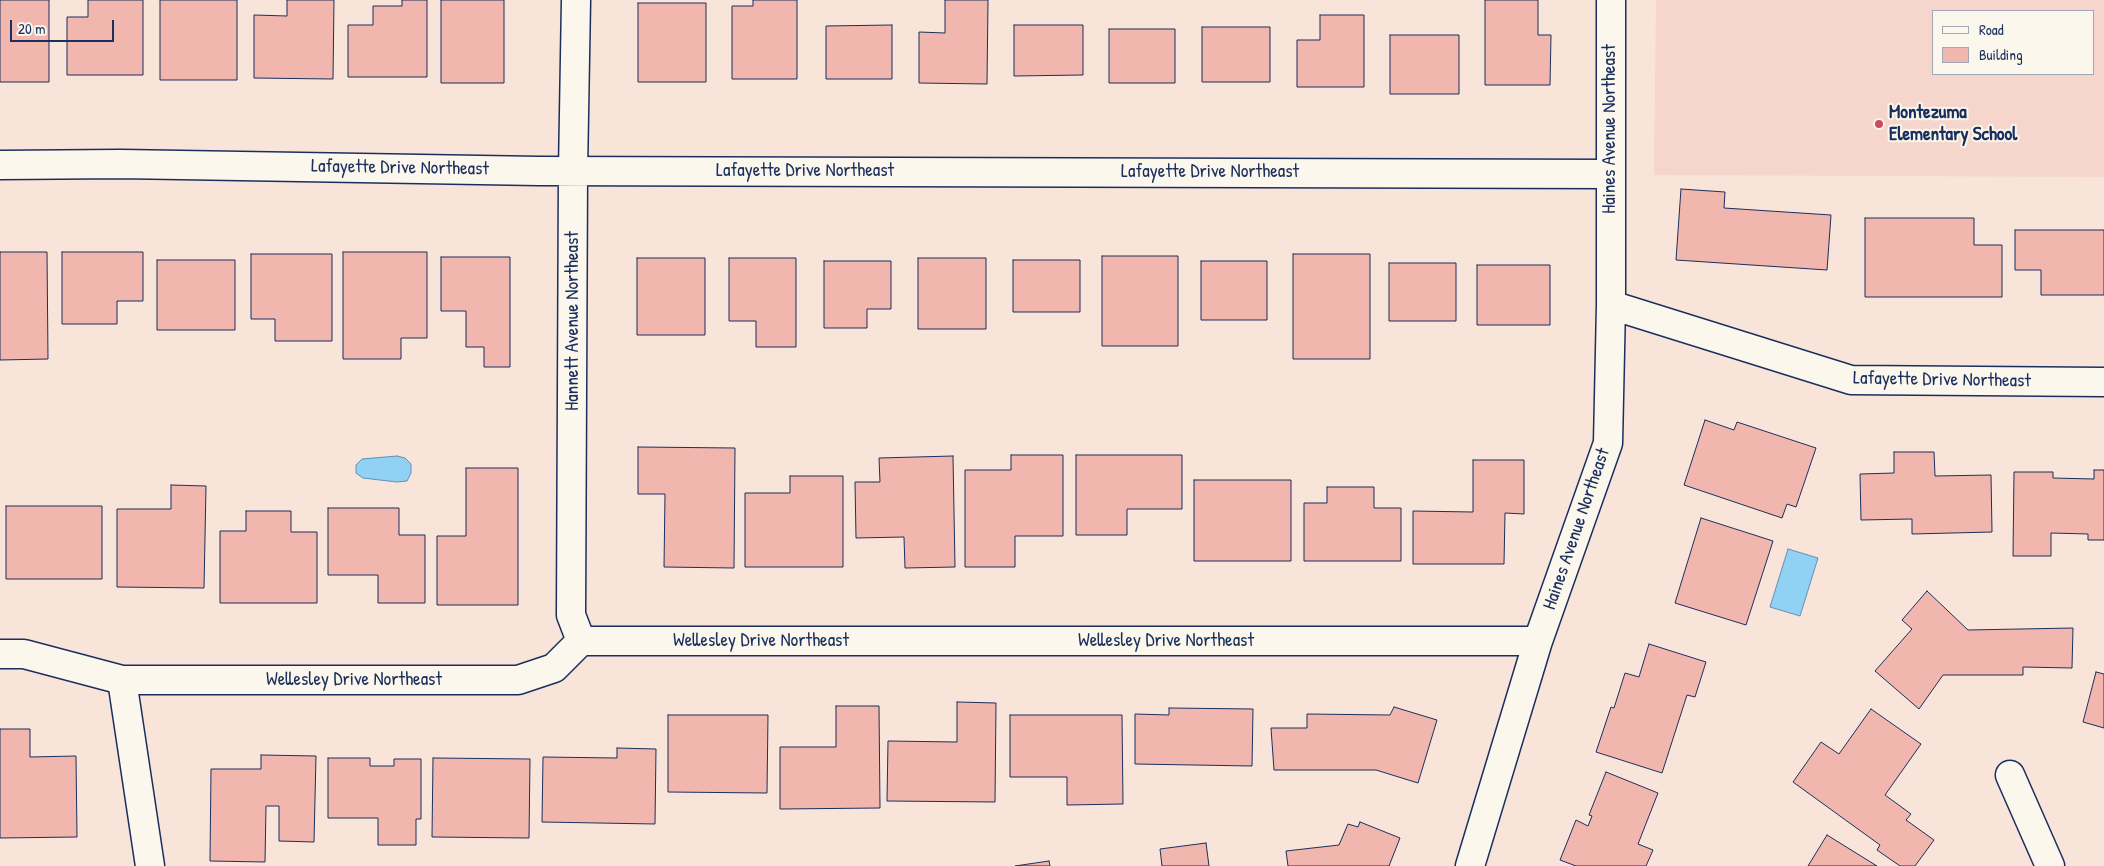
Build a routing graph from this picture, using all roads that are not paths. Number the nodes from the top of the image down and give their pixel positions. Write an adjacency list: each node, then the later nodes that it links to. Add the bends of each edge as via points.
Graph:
1 (576, 0): 4 (street, Hannett Avenue Northeast)
2 (1611, 0): 5 (street, Haines Avenue Northeast)
3 (0, 165): 4 (street, Lafayette Drive Northeast)
4 (573, 171): 5 (street, Lafayette Drive Northeast); 8 (street, Hannett Avenue Northeast, via 571,615)
5 (1610, 174): 6 (street, Haines Avenue Northeast)
6 (1611, 305): 7 (street, Lafayette Drive Northeast, via 1851,380); 9 (street, Haines Avenue Northeast, via 1608,443)
7 (2104, 382)
8 (581, 641): 9 (street, Wellesley Drive Northeast); 11 (street, Wellesley Drive Northeast, via 554,668 518,680)
9 (1538, 641): 14 (street, Haines Avenue Northeast)
10 (0, 654): 11 (street, Wellesley Drive Northeast, via 24,654)
11 (122, 680): 13 (street)
12 (2010, 775): 15 (street)
13 (150, 866)
14 (1470, 866)
15 (2050, 866)

